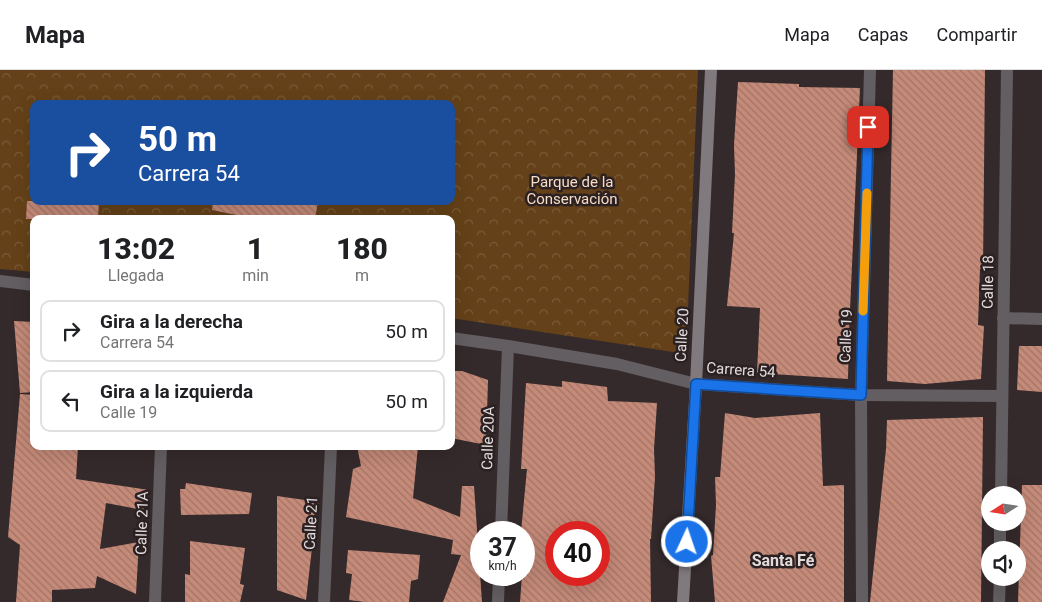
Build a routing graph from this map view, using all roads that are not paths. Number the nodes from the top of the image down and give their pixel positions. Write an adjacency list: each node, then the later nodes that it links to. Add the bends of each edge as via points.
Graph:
1 (711, 70): 10 (street, Calle 20)
2 (870, 70): 11 (street, Calle 19)
3 (1007, 70): 6 (street, Calle 18)
4 (0, 281): 5 (street)
5 (30, 285)
6 (1003, 318): 7 (street); 12 (street, Calle 18)
7 (1042, 319)
8 (455, 339): 9 (street, Carrera 54)
9 (508, 346): 10 (street, Carrera 54, via 617,364); 16 (street, Calle 20A)
10 (696, 384): 11 (street, Carrera 54); 22 (street, Calle 20)
11 (861, 395): 12 (street, Carrera 54); 23 (street, Calle 19)
12 (1002, 396): 15 (street, Calle 18)
13 (161, 450): 19 (street, Calle 21A)
14 (332, 450): 20 (street, Calle 21)
15 (1001, 486)
16 (501, 521)
17 (499, 586): 21 (street)
18 (1000, 586): 24 (street)
19 (155, 602)
20 (324, 602)
21 (498, 602)
22 (684, 602)
23 (862, 602)
24 (999, 602)

